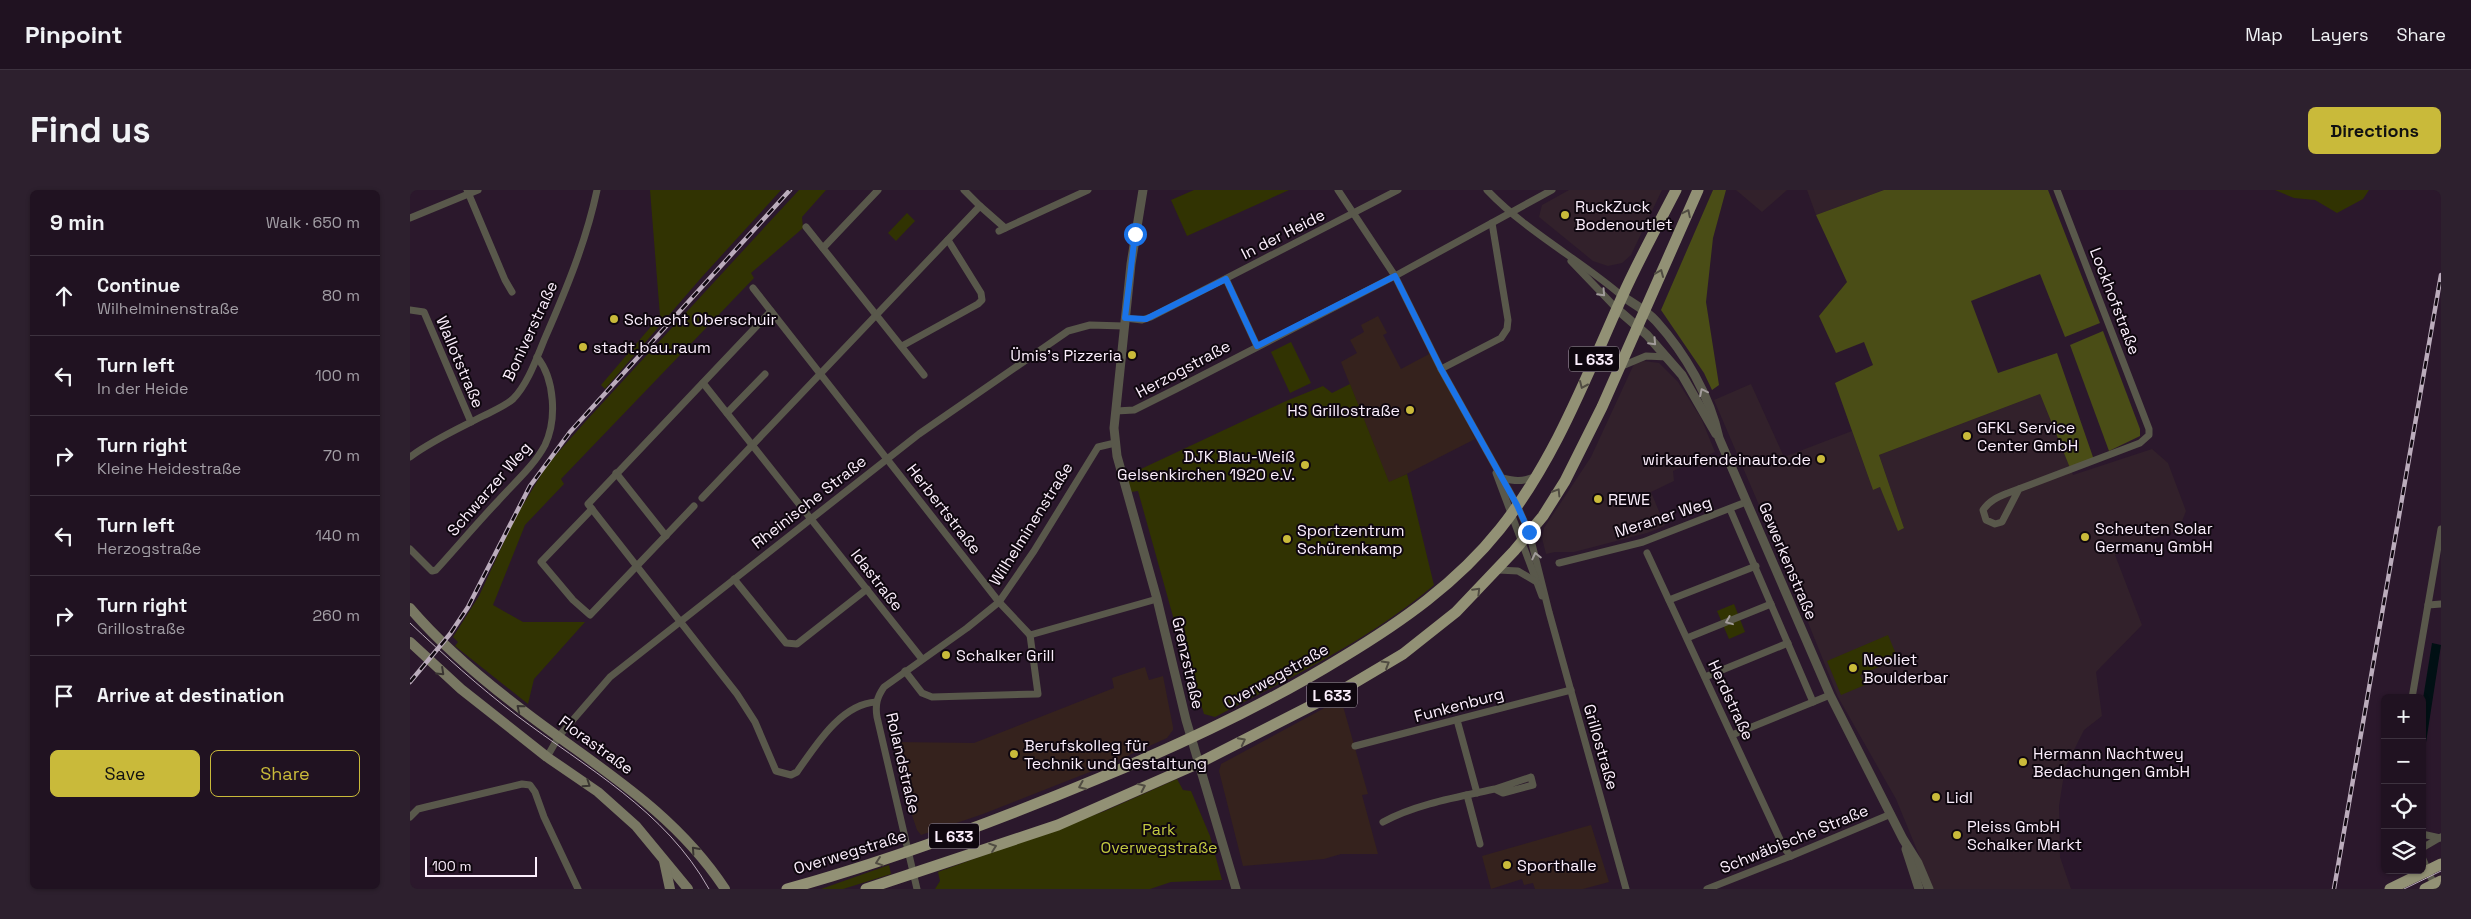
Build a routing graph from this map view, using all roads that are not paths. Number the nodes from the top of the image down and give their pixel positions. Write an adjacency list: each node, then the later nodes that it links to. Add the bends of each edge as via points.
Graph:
1 (478, 190): 14 (street)
2 (597, 190): 38 (street, Boniverstraße, via 587,233)
3 (878, 190): 22 (street)
4 (965, 190): 15 (street)
5 (1088, 190): 15 (street, via 1002,230)
6 (1143, 190): 34 (street)
7 (1338, 190): 17 (street, Grillostraße)
8 (1398, 190): 17 (street, In der Heide)
9 (1487, 190): 16 (street, Gewerkenstraße)
10 (1552, 190): 16 (street, Herzogstraße)
11 (1676, 190): 28 (main road, L 633)
12 (1698, 190): 32 (main road, L 633, one-way to 12)
13 (2056, 190): 58 (street, Lockhofstraße, via 2148,422 2149,435 2140,443)
14 (468, 192): 18 (street); 27 (street)
15 (980, 206): 21 (street)
16 (1512, 212): 19 (street, Herzogstraße); 23 (street, Gewerkenstraße)
17 (1352, 214): 24 (street, Grillostraße); 25 (street, In der Heide)
18 (410, 218)
19 (1492, 223): 24 (street, Herzogstraße); 41 (street, via 1507,329 1501,338)
20 (806, 227): 22 (street)
21 (948, 240): 33 (street); 36 (street, via 981,293 982,300)
22 (823, 248): 33 (street)
23 (1562, 252): 28 (street, Gewerkenstraße, via 1594,272); 29 (street, Gewerkenstraße, one-way to 29)
24 (1395, 276): 37 (street, Herzogstraße); 41 (street, Grillostraße)
25 (1226, 279): 34 (street, In der Heide, via 1146,319); 37 (street)
26 (752, 288): 31 (street, Herbertstraße)
27 (512, 292)
28 (1622, 296): 29 (main road, Overwegstraße / L 633); 32 (street, Gewerkenstraße)
29 (1617, 309): 35 (street, Gewerkenstraße); 56 (main road, Overwegstraße / L 633, one-way to 56)
30 (410, 310): 48 (street, Wallotstraße, via 424,312)
31 (771, 311): 43 (street, Herbertstraße); 45 (street)
32 (1644, 311): 35 (main road, L 633); 49 (street, Gewerkenstraße, one-way to 32, via 1715,418 1700,386 1676,346)
33 (877, 315): 36 (street); 43 (street)
34 (1125, 322): 46 (street); 54 (street, Rheinische Straße, via 1068,331)
35 (1637, 326): 39 (street, Gewerkenstraße, one-way to 39); 40 (main road, L 633)
36 (902, 346): 44 (street)
37 (1257, 346): 46 (street, Herzogstraße, via 1134,410)
38 (537, 357): 48 (street, Boniverstraße, via 513,398); 69 (street, Schwarzer Weg, via 550,377 552,393 545,445 524,473 436,570 432,571)
39 (1667, 357): 40 (street, via 1646,356); 49 (street, Gewerkenstraße, via 1682,375)
40 (1619, 367): 68 (main road, L 633, one-way to 40, via 1543,516 1581,450)
41 (1441, 369): 52 (street, Grillostraße)
42 (765, 374): 47 (street)
43 (820, 374): 51 (street); 54 (street, Herbertstraße)
44 (924, 375)
45 (703, 383): 47 (street, Idastraße); 55 (street)
46 (1116, 411): 50 (street)
47 (727, 413): 51 (street, Idastraße)
48 (471, 422): 53 (street, Boniverstraße, via 429,443)
49 (1719, 438): 60 (street, Gewerkenstraße)
50 (1115, 443): 78 (street, Grenzstraße); 80 (street, Wilhelminenstraße, via 1098,447)
51 (752, 444): 59 (street); 65 (street, Idastraße)
52 (1489, 454): 57 (street, Grillostraße); 63 (street, Grillostraße)
53 (410, 457)
54 (888, 459): 65 (street, Rheinische Straße); 80 (street, Herbertstraße)
55 (616, 473): 62 (street, via 588,504); 67 (street)
56 (1539, 475): 57 (street, via 1526,481); 63 (main road, Overwegstraße / L 633)
57 (1502, 478): 63 (street, Grillostraße)
58 (2019, 489): 58 (street, via 1988,502 1984,510 1986,520 1995,524 2002,522)
59 (702, 498)
60 (1746, 502): 64 (street, Meraner Weg); 96 (street, Gewerkenstraße)
61 (694, 506): 67 (street)
62 (592, 509): 72 (street); 72 (street, via 541,562 590,615)
63 (1514, 509): 68 (street, Grillostraße); 68 (street, Grillostraße); 102 (main road, Overwegstraße / L 633, via 1484,547 1432,598 1307,679)
64 (1730, 509): 71 (street, Meraner Weg, via 1643,542); 73 (street, Gewerkenstraße)
65 (811, 518): 75 (street, Rheinische Straße); 77 (street, Idastraße)
66 (2441, 529): 83 (street)
67 (666, 536): 72 (street)
68 (1525, 536): 74 (main road, L 633); 76 (street, Grillostraße); 85 (street, Grillostraße, one-way to 68)
69 (410, 549)
70 (1648, 553): 79 (street, Herdstraße)
71 (1559, 563)
72 (637, 565): 86 (street)
73 (1756, 566): 79 (street); 81 (street, Gewerkenstraße)
74 (1498, 570): 76 (street, via 1518,571); 105 (main road, L 633, one-way to 74, via 1344,689 1403,654 1456,612)
75 (734, 579): 77 (street, via 791,645 797,644); 86 (street, Rheinische Straße)
76 (1535, 581): 85 (street, Grillostraße)
77 (867, 589): 91 (street, Idastraße)
78 (1157, 599): 87 (street); 102 (street, Grenzstraße)
79 (1669, 600): 88 (street, Herdstraße)
80 (999, 602): 87 (street, Herbertstraße); 91 (street, Wilhelminenstraße)
81 (1771, 604): 88 (street, one-way to 88); 90 (street, Gewerkenstraße)
82 (2441, 604): 83 (street)
83 (2428, 605): 95 (street)
84 (410, 608): 101 (main road, Florastraße, one-way to 84, via 460,660)
85 (1549, 612): 94 (street, Grillostraße)
86 (680, 622): 97 (street, via 750,713 776,771 791,775 797,772 814,748 846,715 858,705); 101 (street, Rheinische Straße, via 610,677)
87 (1030, 635): 92 (street, via 1038,694 932,697 922,693)
88 (1687, 638): 93 (street, Herdstraße)
89 (410, 642): 104 (main road, one-way to 104, via 446,677)
90 (1788, 643): 93 (street); 98 (street, Gewerkenstraße)
91 (922, 659): 92 (street, Wilhelminenstraße)
92 (905, 671): 97 (street, Wilhelminenstraße, via 884,687)
93 (1705, 677): 100 (street, Herdstraße)
94 (1571, 690): 99 (street, Funkenburg); 133 (street, Grillostraße)
95 (2413, 694)
96 (1830, 695): 98 (street); 109 (street, Gewerkenstraße)
97 (876, 702): 117 (street, Rolandstraße)
98 (1813, 702): 100 (street)
99 (1456, 720): 103 (street, Funkenburg); 107 (street)
100 (1732, 735): 119 (street, Herdstraße, via 1784,848)
101 (560, 736): 104 (street, Rheinische Straße); 128 (main road, Florastraße, one-way to 101, via 672,824 627,785)
102 (1191, 739): 105 (street, Grenzstraße); 117 (main road, Overwegstraße / L 633, one-way to 117, via 1032,806)
103 (1355, 746)
104 (547, 757): 118 (main road, one-way to 118, via 598,792)
105 (1199, 763): 122 (main road, L 633, one-way to 105, via 1058,825); 132 (street, Grenzstraße)
106 (1495, 788): 107 (street)
107 (1477, 793): 108 (street)
108 (1467, 795): 111 (street, via 1398,814); 115 (street)
109 (1891, 814): 114 (street, Gewerkenstraße); 119 (street, Schwäbische Straße)
110 (410, 817): 125 (street, via 418,809 522,784 530,785)
111 (1383, 822)
112 (2426, 835): 113 (street)
113 (2440, 838): 116 (street)
114 (1903, 839): 135 (street, Gewerkenstraße); 136 (street, Gewerkenstraße)
115 (1480, 844)
116 (2426, 846)
117 (910, 851): 122 (street, Rolandstraße); 129 (main road, Overwegstraße / L 633, one-way to 129, via 848,873)
118 (663, 856): 126 (main road); 127 (main road)
119 (1791, 856): 134 (street, Schwäbische Straße)
120 (2441, 864): 137 (main road, bridge)
121 (2426, 866): 124 (street, via 2431,878)
122 (914, 874): 130 (main road, L 633); 131 (street, Rolandstraße)
123 (2441, 881): 138 (main road, bridge)
124 (2441, 886)
125 (578, 889)
126 (670, 889)
127 (688, 889)
128 (725, 889)
129 (787, 889)
130 (866, 889)
131 (918, 889)
132 (1236, 889)
133 (1626, 889)
134 (1707, 889)
135 (1919, 889)
136 (1929, 889)
137 (2390, 889)
138 (2425, 889)

